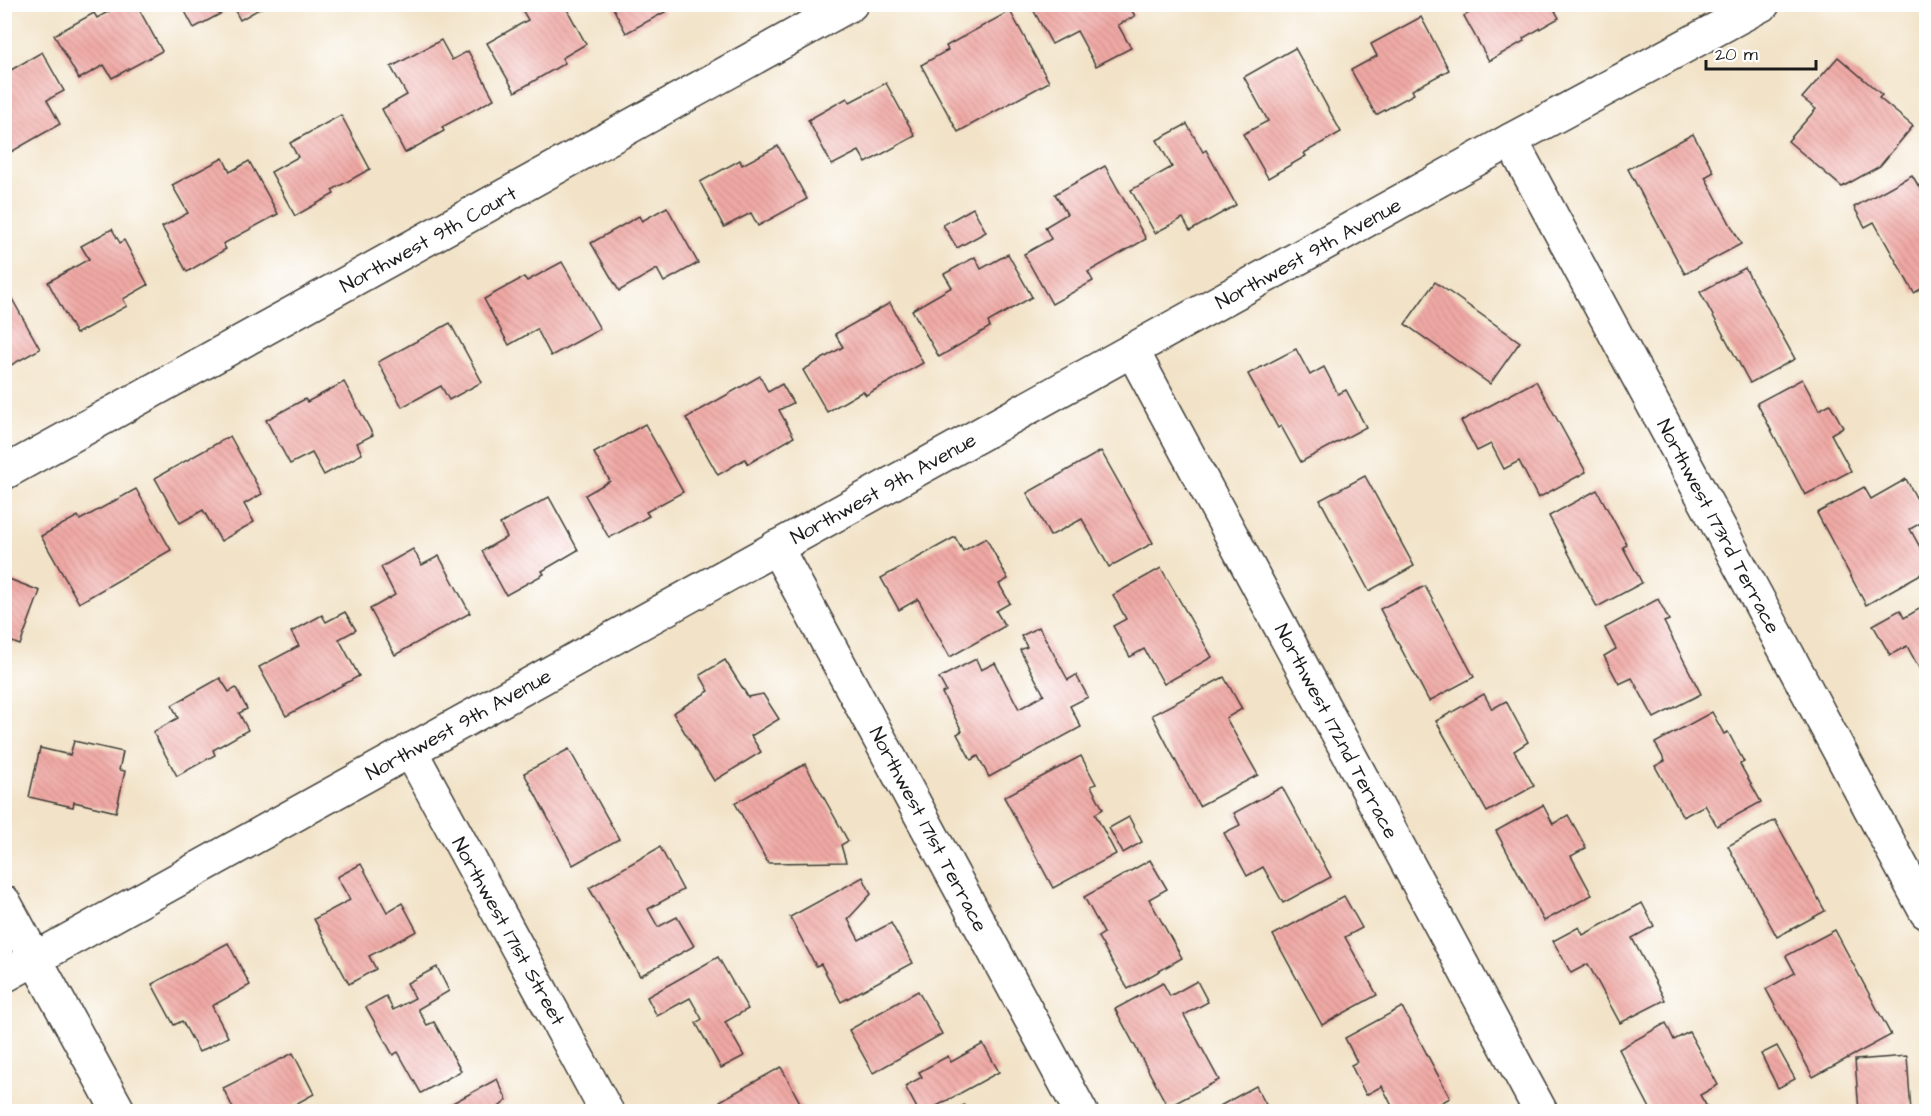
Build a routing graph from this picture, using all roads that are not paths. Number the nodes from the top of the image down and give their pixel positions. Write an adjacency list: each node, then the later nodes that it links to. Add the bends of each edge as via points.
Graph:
1 (851, 4): 5 (street, Northwest 9th Court)
2 (1763, 4): 3 (street, Northwest 9th Avenue)
3 (1511, 140): 4 (street, Northwest 9th Avenue); 9 (street, Northwest 173rd Terrace)
4 (1132, 350): 6 (street, Northwest 9th Avenue); 15 (street, Northwest 172nd Terrace)
5 (4, 473)
6 (776, 547): 7 (street, Northwest 9th Avenue); 14 (street, Northwest 171st Terrace)
7 (411, 750): 10 (street, Northwest 9th Avenue); 13 (street, Northwest 171st Street)
8 (4, 903): 10 (street)
9 (1926, 912)
10 (35, 959): 11 (street, Northwest 9th Avenue); 12 (street)
11 (4, 976)
12 (119, 1112)
13 (607, 1112)
14 (1081, 1112)
15 (1541, 1112)

